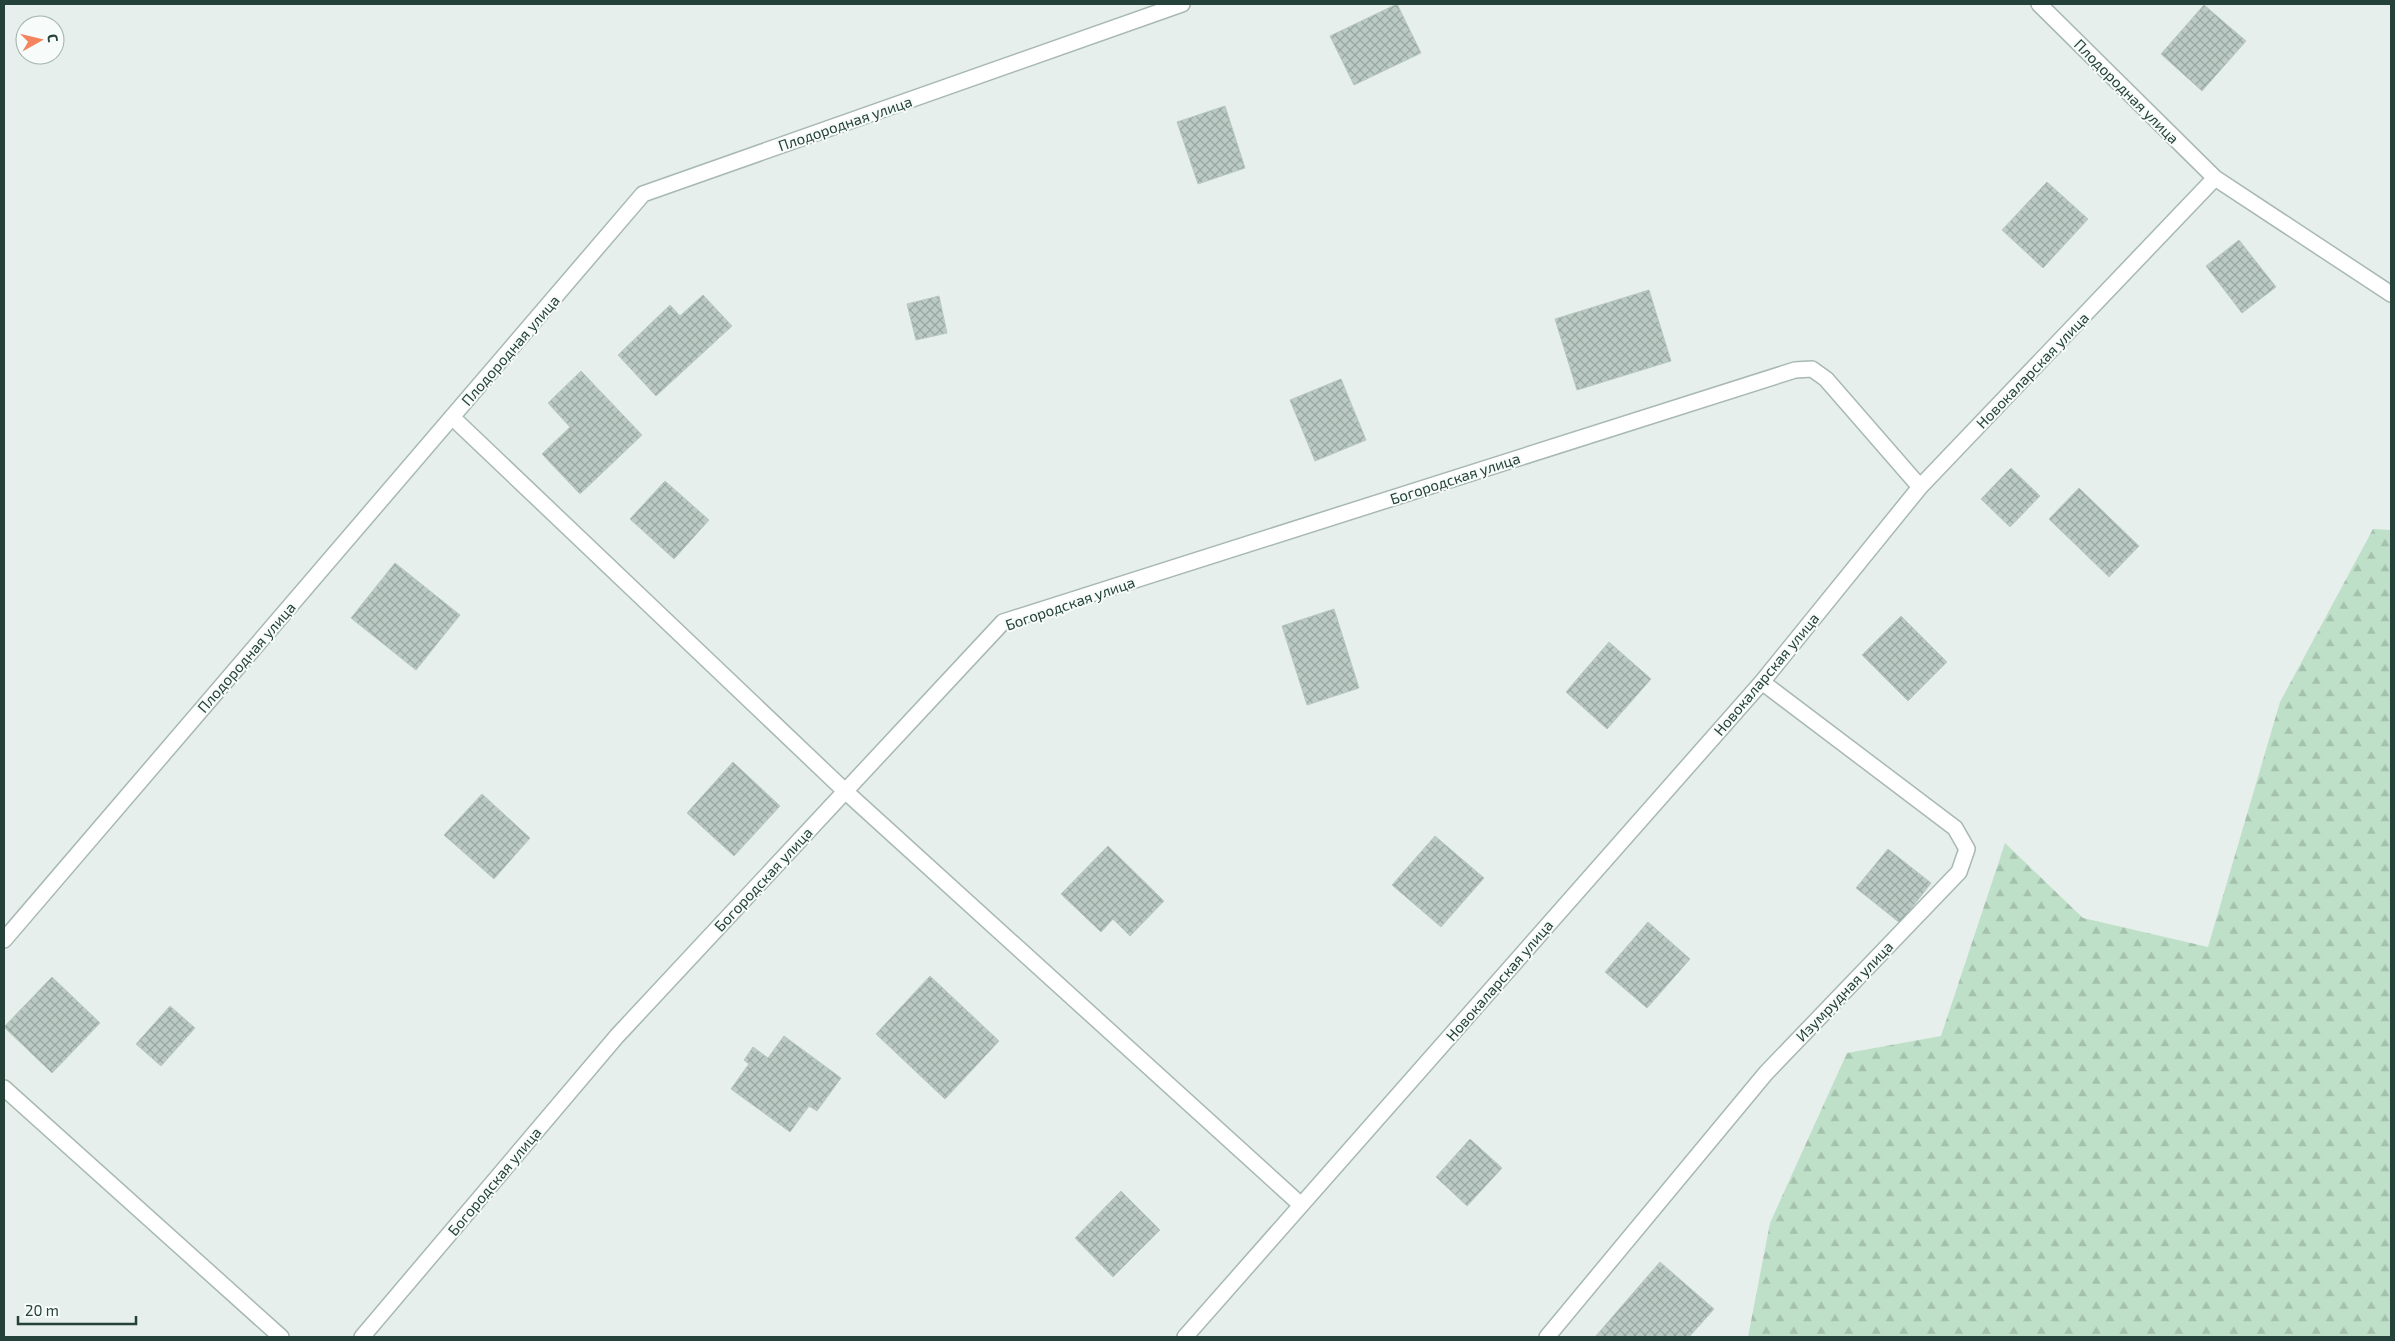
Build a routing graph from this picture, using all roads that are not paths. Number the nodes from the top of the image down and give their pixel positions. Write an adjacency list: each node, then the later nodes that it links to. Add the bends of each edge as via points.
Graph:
1 (1182, 4): 5 (street, Плодородная улица, via 643,194)
2 (2039, 4): 3 (street, Плодородная улица)
3 (2215, 178): 4 (street); 6 (street, Новокаларская улица)
4 (2391, 294)
5 (452, 417): 8 (street); 9 (street, Плодородная улица)
6 (1920, 487): 7 (street, Новокаларская улица); 8 (street, Богородская улица, via 1826,379 1812,369 1795,370 1003,622)
7 (1762, 682): 11 (street, Новокаларская улица); 15 (street, Изумрудная улица, via 1955,828 1967,849 1959,872 1766,1073)
8 (845, 791): 11 (street); 13 (street, Богородская улица, via 616,1036)
9 (4, 940)
10 (4, 1088): 12 (street)
11 (1301, 1205): 14 (street, Новокаларская улица)
12 (281, 1337)
13 (362, 1337)
14 (1185, 1337)
15 (1547, 1337)

